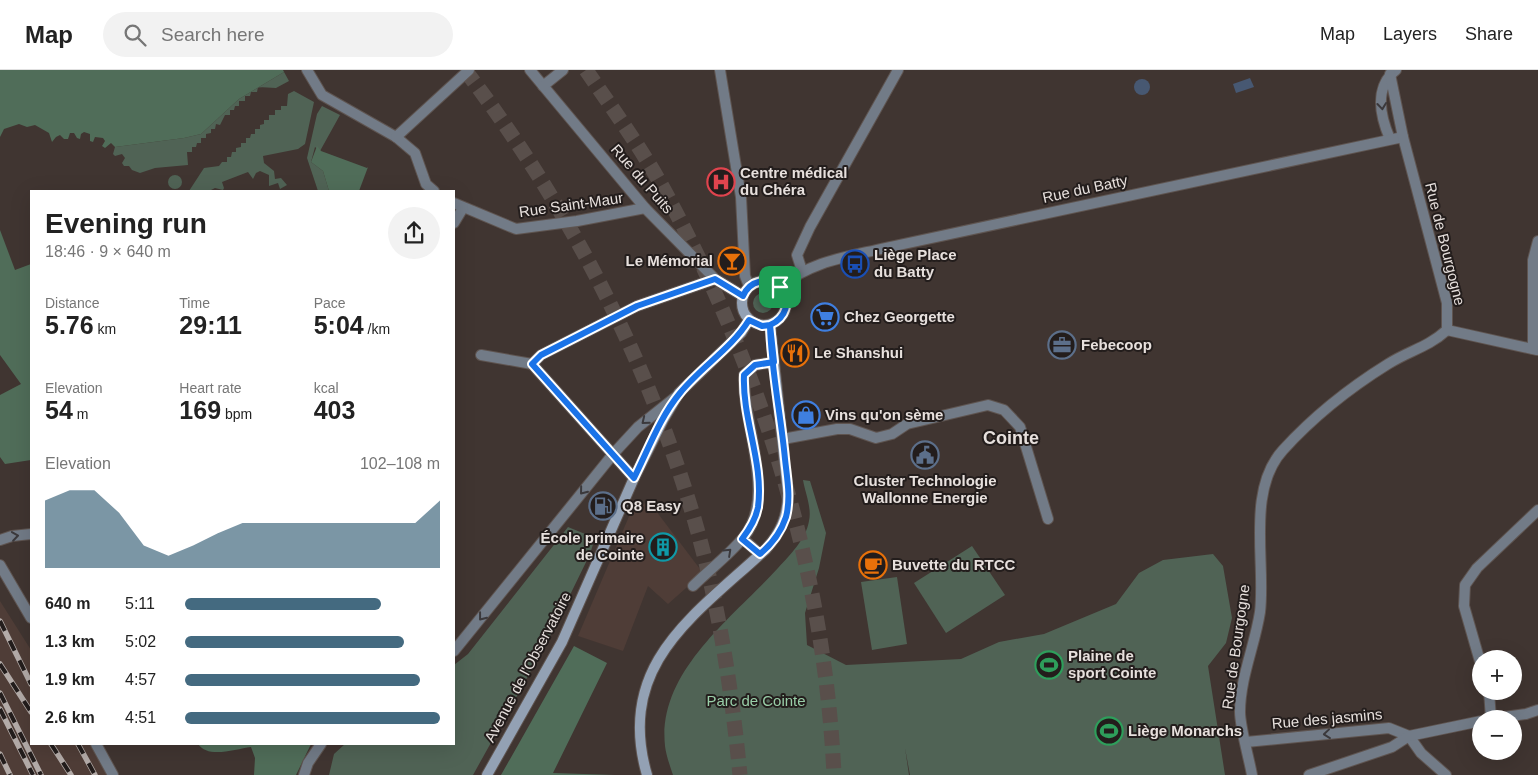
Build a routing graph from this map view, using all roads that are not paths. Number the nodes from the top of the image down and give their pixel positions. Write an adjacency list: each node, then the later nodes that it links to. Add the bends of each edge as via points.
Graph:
1 (469, 70): 9 (street)
2 (530, 70): 8 (street, Rue du Puits)
3 (563, 70): 8 (street)
4 (720, 70): 19 (street, via 741,197 745,276)
5 (898, 70): 17 (street, via 810,227 797,255)
6 (304, 72): 9 (street, via 322,95)
7 (1393, 72): 10 (street, Rue de Bourgogne); 11 (street, one-way to 11, via 1385,80 1381,104)
8 (543, 86): 14 (street, Rue du Puits)
9 (396, 137): 12 (street, via 415,154 426,184)
10 (1403, 137): 11 (street, Rue du Batty); 24 (street, Rue de Bourgogne, via 1447,303)
11 (1390, 139): 17 (street, Rue du Batty, via 895,246)
12 (433, 190)
13 (458, 205): 14 (street, Rue Saint-Maur, via 516,229); 15 (street, Rue Saint-Maur)
14 (645, 208): 18 (street, Rue du Puits)
15 (455, 218)
16 (1538, 241): 25 (street, via 1533,260)
17 (802, 271): 20 (street, Rue du Batty)
18 (715, 279): 21 (street, Rue du Puits); 28 (street, via 637,306 541,355)
19 (749, 286): 20 (street, via 764,280); 21 (street)
20 (780, 287): 23 (street, via 786,298 785,312)
21 (743, 296): 22 (street, via 742,307)
22 (749, 320): 23 (street, via 762,326); 29 (street, Avenue de l'Observatoire, via 741,333)
23 (770, 325): 27 (street)
24 (1447, 330): 25 (street); 48 (street, Rue de Bourgogne, via 1432,343 1389,363 1323,412 1281,451 1268,477 1260,511 1260,611 1241,691 1240,714)
25 (1535, 349)
26 (481, 355): 28 (street)
27 (774, 362): 30 (street); 36 (street, via 755,365 744,375 758,509)
28 (532, 364): 31 (street)
29 (679, 394): 31 (street, one-way to 31, via 638,427); 32 (street, Avenue de l'Observatoire)
30 (783, 439): 34 (street, via 837,429 850,429 876,438 892,434 906,424 988,405 1004,410 1020,427); 38 (street, via 788,493 786,515 775,539)
31 (614, 453): 32 (street); 42 (street, one-way to 42)
32 (634, 478): 53 (street, Avenue de l'Observatoire, via 562,642)
33 (1538, 510): 43 (street, via 1477,568 1465,585 1464,606)
34 (1048, 519)
35 (30, 534): 37 (street, one-way to 35)
36 (742, 539): 38 (street); 40 (street, one-way to 36)
37 (0, 540)
38 (760, 554): 54 (street, via 681,627 654,666 641,717 643,758)
39 (0, 565): 41 (street)
40 (693, 586)
41 (30, 616)
42 (455, 650)
43 (1477, 650)
44 (1538, 710): 45 (street)
45 (1522, 715)
46 (1472, 723): 47 (street)
47 (1409, 736): 48 (street, Rue des jasmins, one-way to 48, via 1388,728); 56 (street, via 1392,746); 57 (street, via 1421,753)
48 (1246, 742): 55 (street, Rue de Bourgogne)
49 (97, 745): 51 (street)
50 (320, 745): 52 (street, via 308,762)
51 (113, 775)
52 (304, 775)
53 (487, 775)
54 (648, 775)
55 (1252, 775)
56 (1309, 775)
57 (1446, 775)

